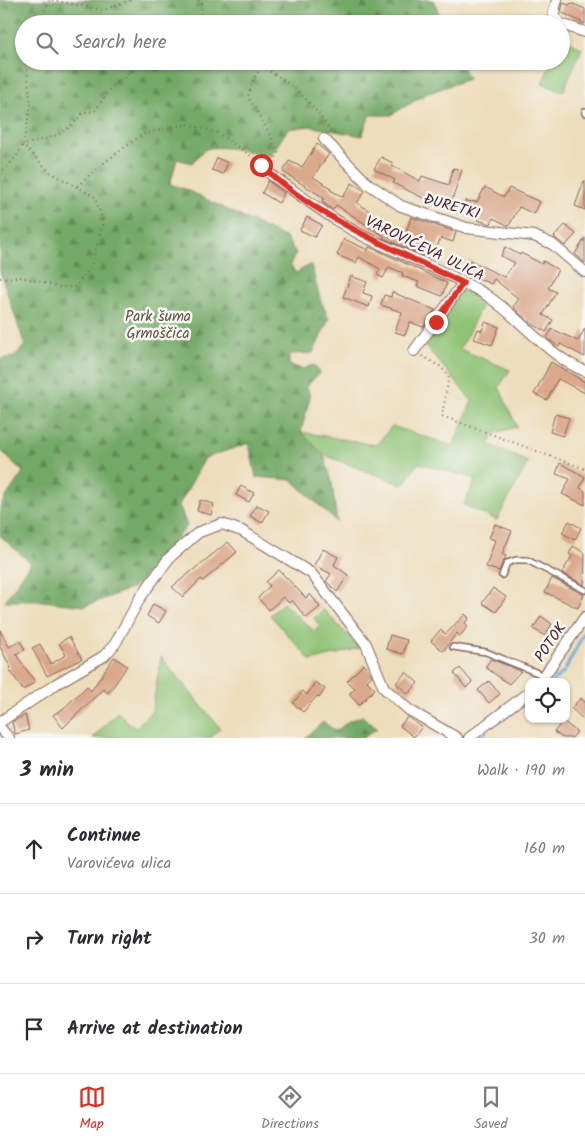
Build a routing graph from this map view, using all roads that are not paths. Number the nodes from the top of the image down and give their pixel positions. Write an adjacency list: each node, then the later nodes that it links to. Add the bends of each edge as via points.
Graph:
1 (557, 0): 2 (street)
2 (552, 15)
3 (570, 27): 4 (street)
4 (585, 32)
5 (324, 139): 7 (street, ĐURETKI, via 367,183 401,206 467,228 534,236 552,244)
6 (270, 174): 8 (street, VAROVIĆEVA ULICA, via 375,242)
7 (585, 272)
8 (463, 283): 9 (street); 10 (street, VAROVIĆEVA ULICA, via 511,314 552,352)
9 (414, 352)
10 (585, 371)
11 (502, 575): 12 (lane, via 507,564 527,560)
12 (585, 590)
13 (585, 617): 16 (street, POTOK)
14 (453, 647): 15 (lane, via 486,652)
15 (540, 678)
16 (543, 678)
17 (525, 695): 22 (street)
18 (0, 722): 21 (street, via 104,656 169,558 199,532 222,524 242,531 311,573 366,644 384,688 409,710)
19 (0, 728): 20 (street)
20 (9, 738)
21 (457, 738)
22 (469, 738)

